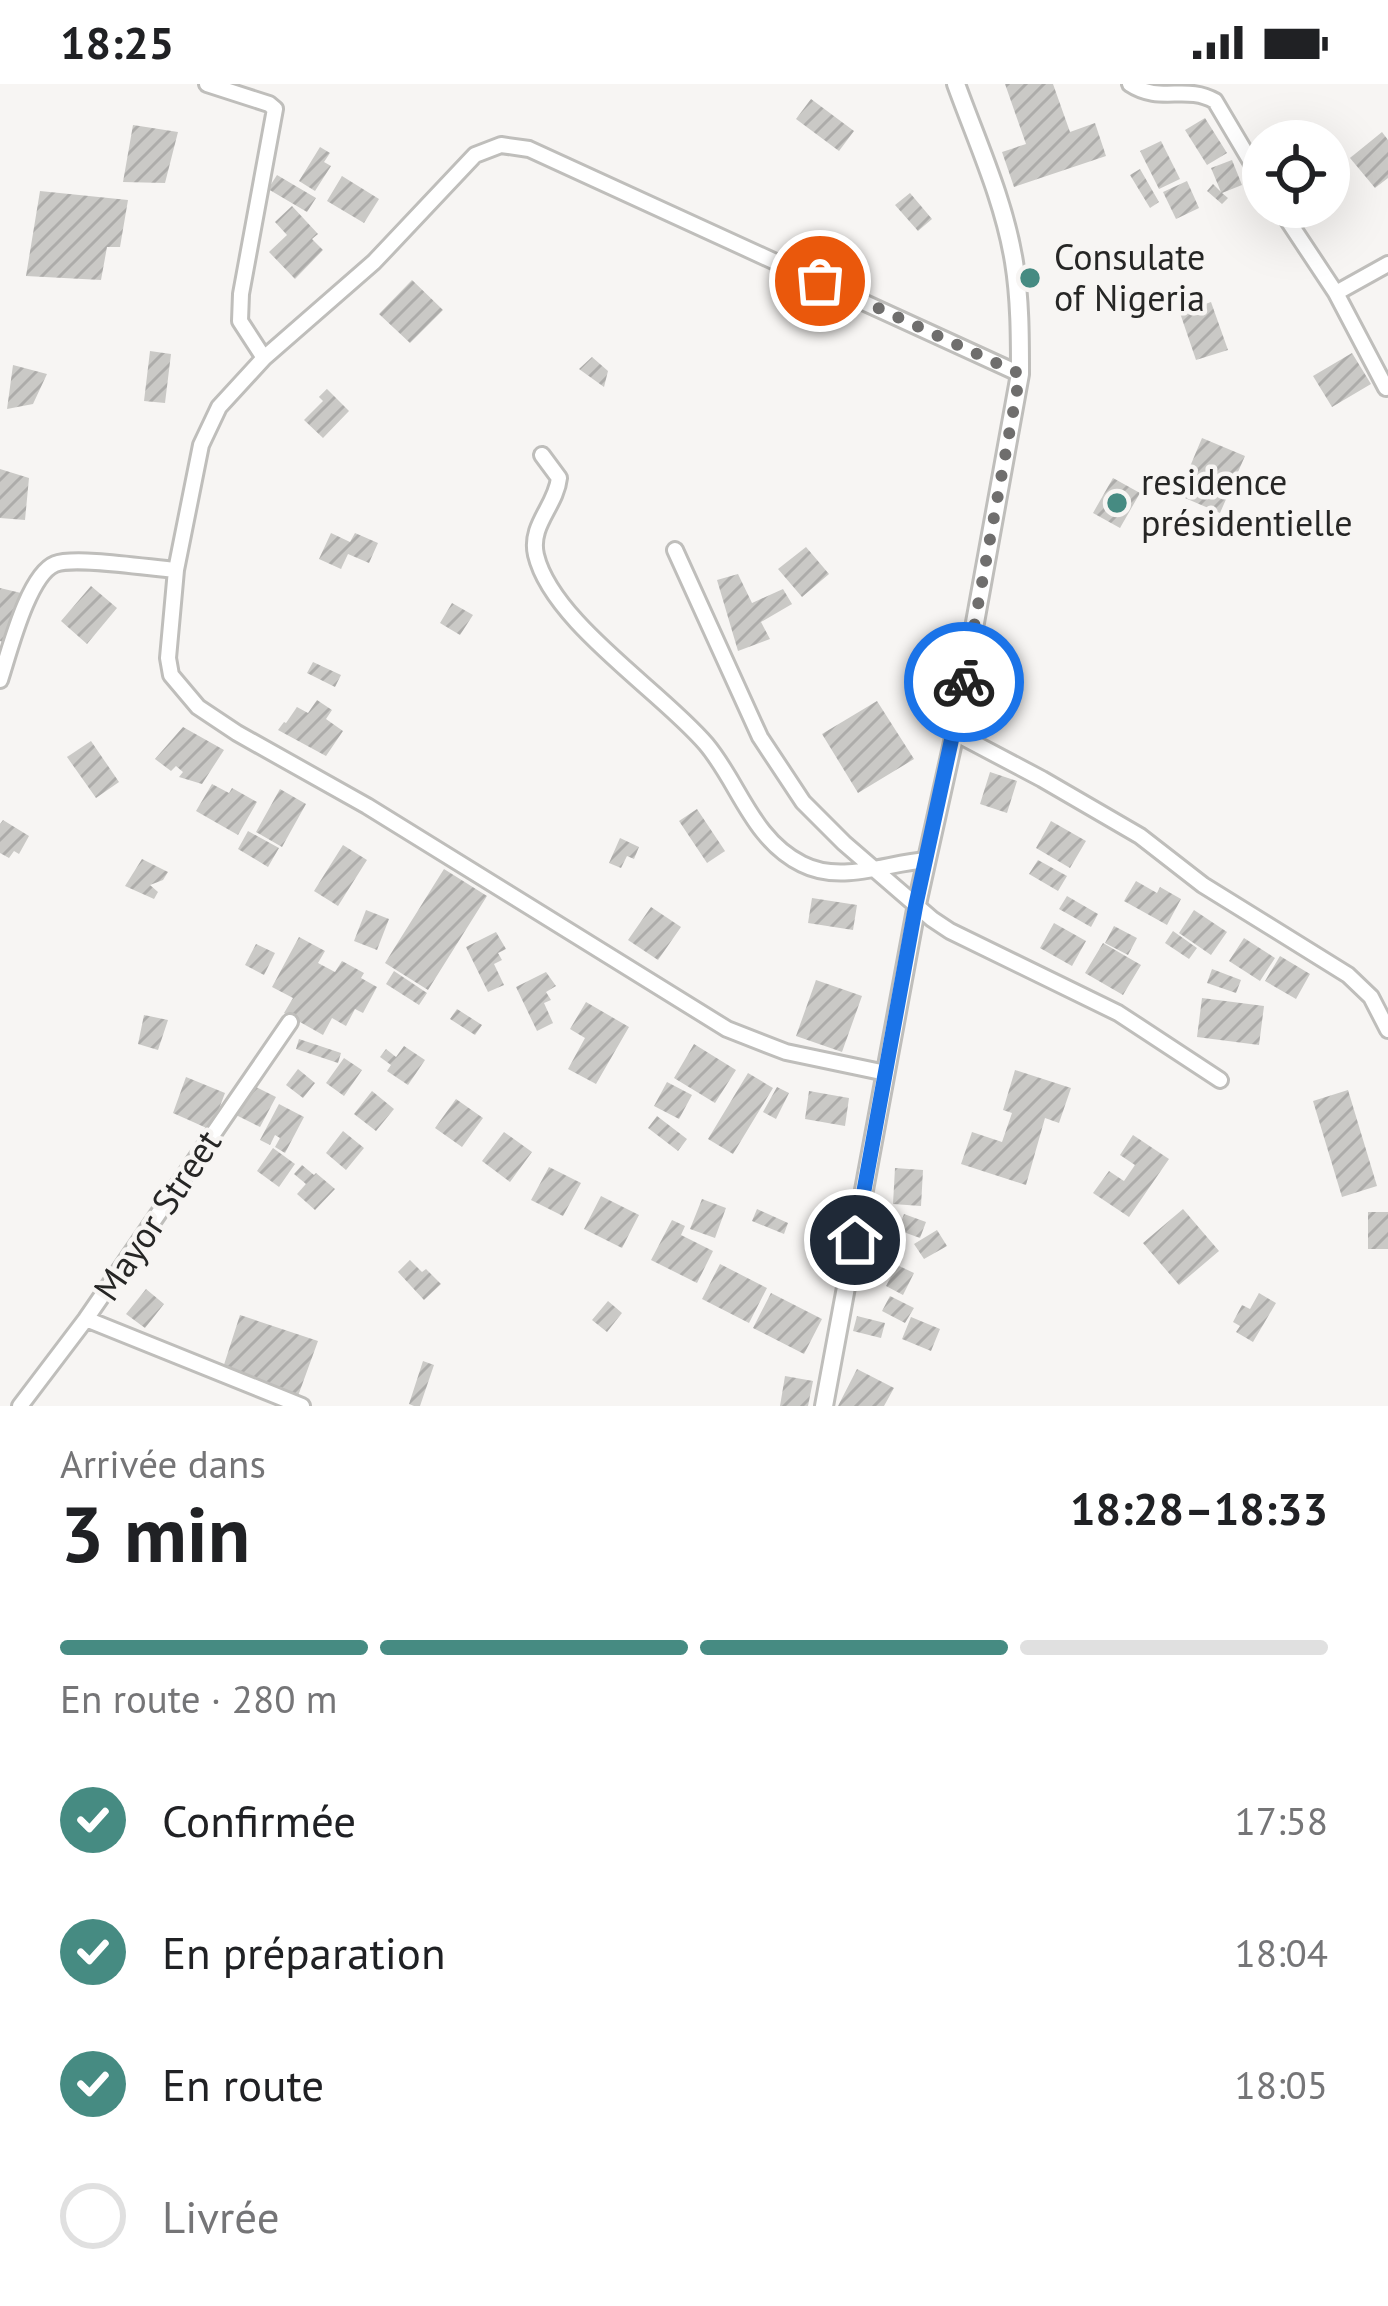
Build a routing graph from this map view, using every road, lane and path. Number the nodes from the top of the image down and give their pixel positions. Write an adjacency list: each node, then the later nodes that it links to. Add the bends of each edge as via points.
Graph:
1 (207, 84): 8 (street, via 274,110 240,321)
2 (956, 84): 9 (street, via 1013,260)
3 (1130, 84): 4 (street, via 1153,95 1205,95)
4 (1242, 147)
5 (1293, 228): 7 (street)
6 (1388, 263): 7 (street)
7 (1336, 293): 10 (street)
8 (264, 358): 9 (street, via 374,262 475,155 501,145 529,149); 13 (street, via 219,407 201,445)
9 (1020, 374): 15 (street)
10 (1386, 388)
11 (542, 454): 17 (street, via 559,478 535,534 536,556 570,615 705,742 763,833 800,863 828,873)
12 (675, 550): 17 (street, via 760,737 802,802)
13 (176, 569): 14 (street, via 56,563 41,574); 21 (street, via 171,675 237,734 727,1029 786,1052)
14 (0, 680)
15 (955, 733): 16 (street); 20 (street, via 1140,836 1348,975)
16 (927, 860): 17 (street); 18 (street)
17 (878, 869): 18 (street)
18 (916, 904): 21 (street); 22 (street, via 950,931 1118,1013)
19 (290, 1022): 23 (street, Mayor Street)
20 (1388, 1030)
21 (886, 1073): 26 (street)
22 (1220, 1080)
23 (86, 1319): 24 (street, Mayor Street); 25 (street)
24 (20, 1406)
25 (302, 1406)
26 (824, 1406)

